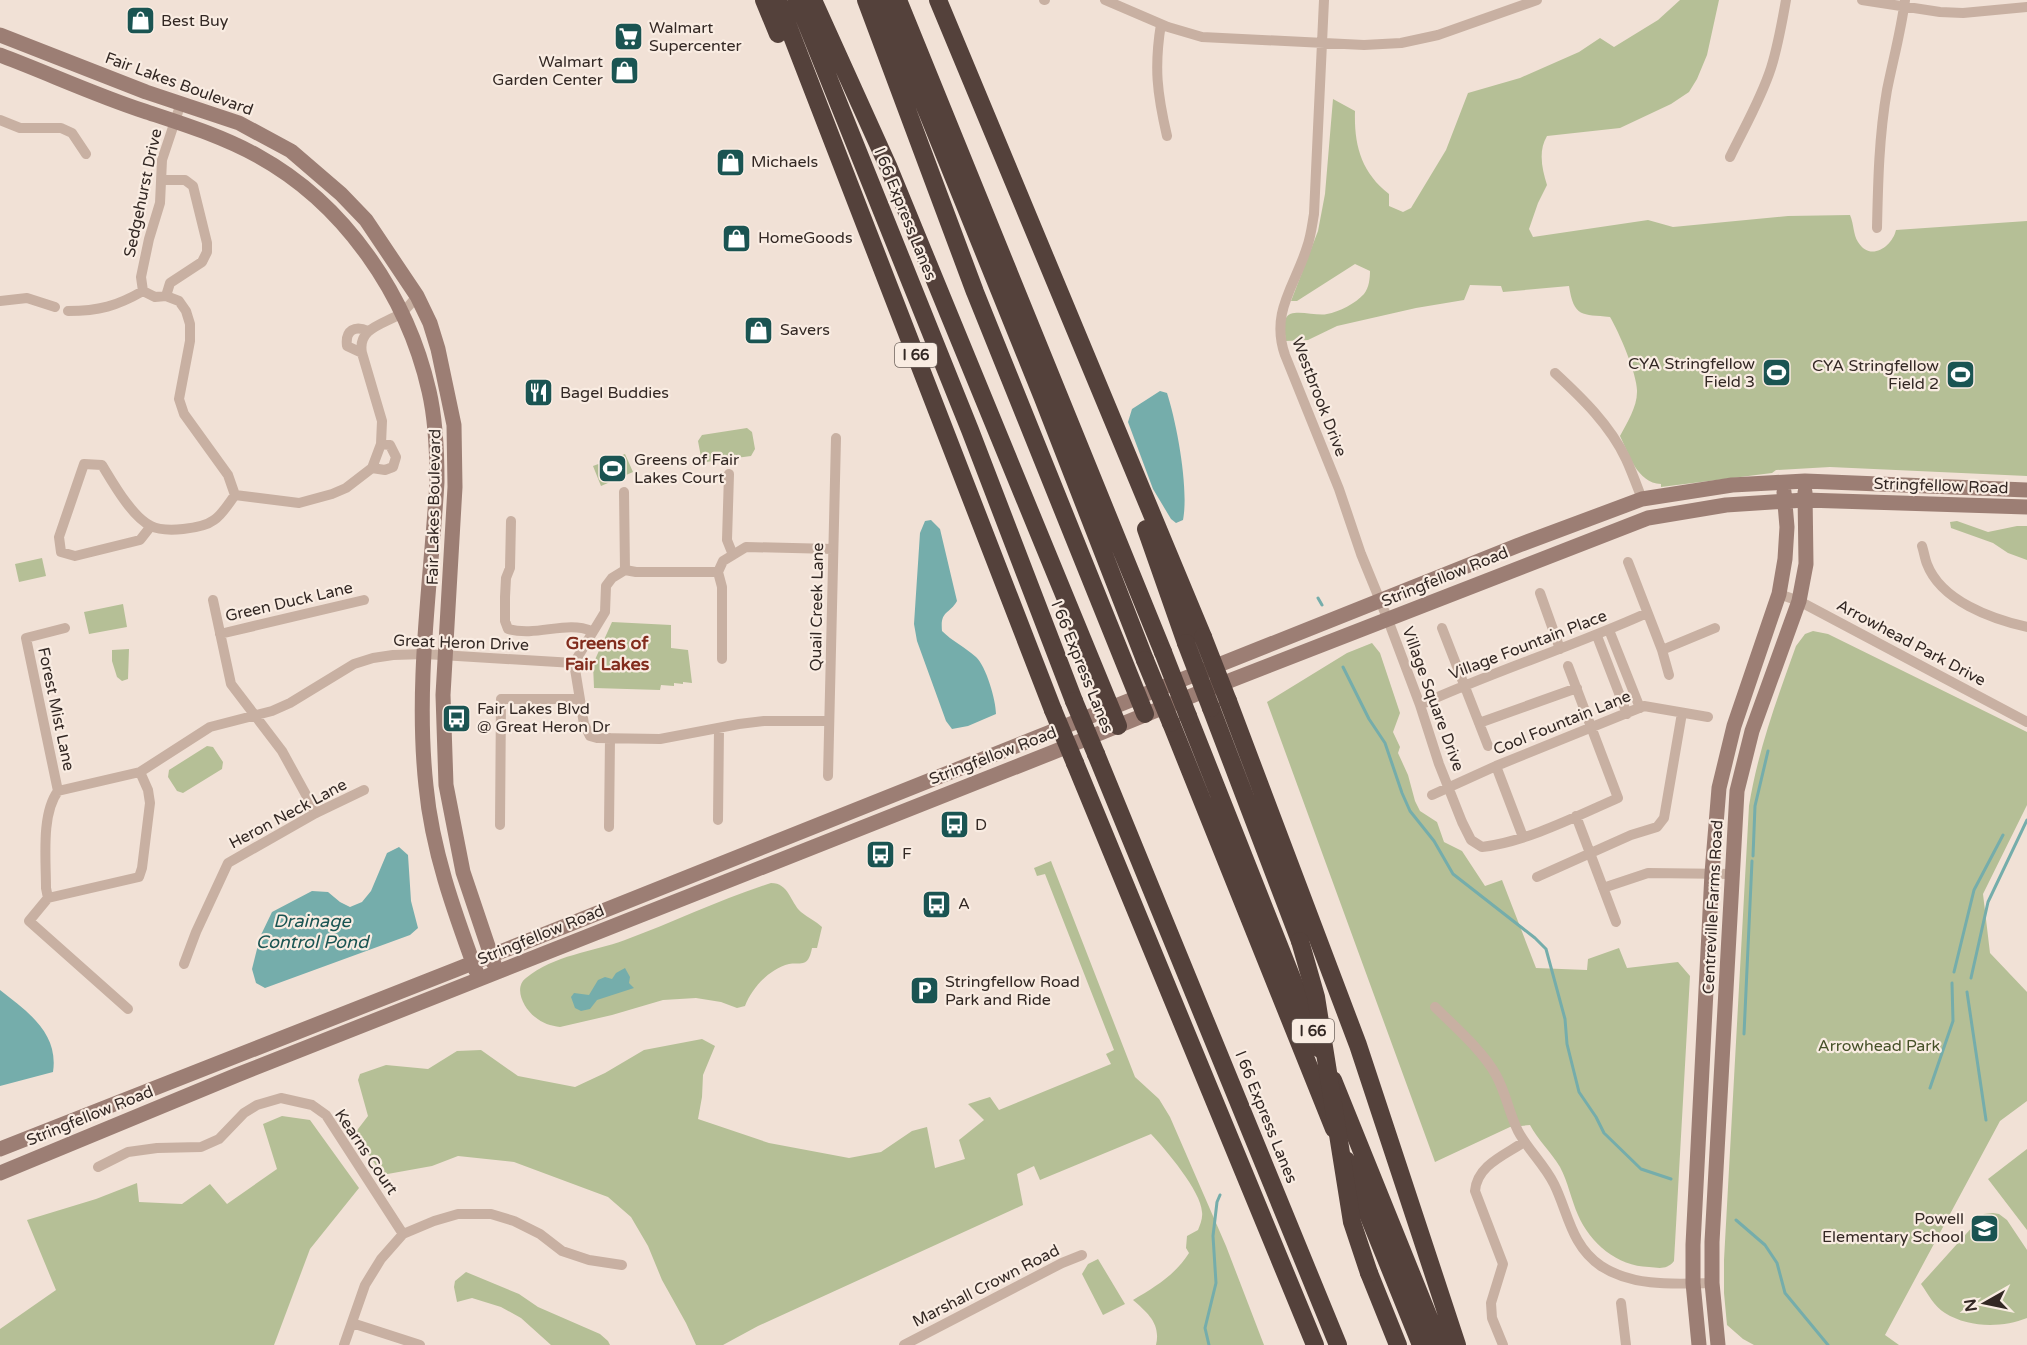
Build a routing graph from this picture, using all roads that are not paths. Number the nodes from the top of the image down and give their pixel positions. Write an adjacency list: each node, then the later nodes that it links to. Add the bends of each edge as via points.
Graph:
1 (764, 0): 21 (highway, via 780,38)
2 (778, 0): 21 (highway, I 66)
3 (797, 0): 140 (highway, I 66 Express Lanes, bridge, via 1074,701)
4 (813, 0): 91 (highway, via 888,166)
5 (866, 0): 88 (highway, via 975,292)
6 (882, 0): 153 (highway, bridge)
7 (898, 0): 154 (highway, I 66, bridge)
8 (938, 0): 77 (highway, via 1099,390 1160,571)
9 (1106, 0): 16 (street)
10 (1324, 0): 18 (street, Westbrook Drive)
11 (1537, 0): 18 (street, via 1421,39 1365,45)
12 (1786, 0): 26 (street, via 1770,69)
13 (1862, 0): 14 (street)
14 (1905, 3): 15 (street, via 1963,13); 28 (street, via 1882,126)
15 (2027, 7)
16 (1161, 24): 18 (street, via 1202,37); 24 (street, via 1156,73)
17 (0, 35): 20 (main road, Fair Lakes Boulevard)
18 (1322, 42): 65 (street, Westbrook Drive, via 1312,223 1308,247 1281,315 1281,340)
19 (0, 55): 23 (main road, Fair Lakes Boulevard)
20 (181, 103): 23 (street, Sedgehurst Drive); 31 (main road, Fair Lakes Boulevard, via 264,135 306,163 366,220)
21 (825, 117): 149 (highway, I 66, bridge, via 1053,710)
22 (0, 120): 25 (street, via 20,128 61,128 72,133)
23 (174, 121): 27 (street, Sedgehurst Drive); 35 (main road, Fair Lakes Boulevard, via 231,142 294,179 346,227 375,266)
24 (1167, 136)
25 (86, 154)
26 (1730, 157)
27 (160, 180): 29 (street, Sedgehurst Drive, via 160,203 141,277); 30 (street, via 185,180 194,186 207,243 202,262 170,283)
28 (1877, 228)
29 (143, 291): 30 (street, via 155,297); 34 (street, via 123,303 101,309)
30 (166, 296): 48 (street, via 179,301 190,324 179,399 184,414 228,475)
31 (417, 296): 35 (street); 36 (main road, Fair Lakes Boulevard)
32 (0, 301): 33 (street, via 27,298)
33 (55, 307)
34 (68, 311)
35 (402, 313): 36 (street); 37 (street); 80 (main road, Fair Lakes Boulevard, via 429,392 436,450)
36 (426, 314): 81 (main road, Fair Lakes Boulevard, via 438,349 454,425 455,487)
37 (368, 331): 38 (street); 38 (street, via 355,328 346,339 347,346)
38 (362, 353): 41 (street, via 382,421)
39 (1555, 373): 49 (street, via 1607,428 1626,458)
40 (836, 438): 56 (street, Quail Creek Lane)
41 (381, 444): 42 (street); 42 (street, via 390,445 396,457 393,466 385,470)
42 (372, 468): 48 (street, via 346,488 299,503)
43 (729, 474): 57 (street, via 727,540)
44 (1783, 481): 45 (main road, Stringfellow Road); 49 (main road, Stringfellow Road); 51 (main road, Centreville Farms Road)
45 (1805, 481): 46 (main road, Stringfellow Road); 50 (main road, Centreville Farms Road)
46 (2027, 490)
47 (624, 492): 59 (street)
48 (235, 495): 54 (street, via 213,521 175,530)
49 (1642, 499): 65 (main road, Stringfellow Road)
50 (1805, 500): 51 (main road, Stringfellow Road); 52 (main road, Stringfellow Road); 66 (main road, Centreville Farms Road, via 1806,564)
51 (1784, 501): 62 (main road, Centreville Farms Road, via 1785,560); 68 (main road, Stringfellow Road, via 1726,505 1648,518)
52 (2027, 507)
53 (511, 521): 74 (street, via 505,597 508,629 549,631 582,627)
54 (151, 526): 54 (street, via 128,505 102,465 84,464 59,537 61,552 75,556 140,540)
55 (1922, 546): 69 (street, via 1938,583 1984,615)
56 (833, 549): 57 (street, via 746,547); 98 (street, Quail Creek Lane)
57 (733, 555): 60 (street, via 723,561)
58 (1628, 562): 67 (street)
59 (625, 570): 60 (street); 74 (street, via 606,586 605,612)
60 (718, 572): 82 (street, via 722,586)
61 (1540, 593): 78 (street)
62 (1779, 594): 66 (street, Arrowhead Park Drive); 120 (main road, Centreville Farms Road, via 1734,726 1721,778)
63 (213, 600): 75 (street, Green Duck Lane)
64 (364, 600): 75 (street, Green Duck Lane)
65 (1380, 600): 68 (street, Westbrook Drive); 88 (main road, Stringfellow Road)
66 (1799, 601): 99 (street, Arrowhead Park Drive); 121 (main road, Centreville Farms Road, via 1744,761 1737,791)
67 (1647, 613): 73 (street, Village Fountain Place); 79 (street)
68 (1388, 620): 90 (street, Village Square Drive); 94 (main road, Stringfellow Road)
69 (2027, 627)
70 (65, 628): 110 (street, Forest Mist Lane, via 26,638)
71 (1442, 628): 86 (street)
72 (1715, 628): 79 (street)
73 (1609, 630): 76 (street, Village Fountain Place); 92 (street)
74 (592, 631): 83 (street)
75 (220, 633): 96 (street, Green Duck Lane, via 231,684)
76 (1597, 636): 78 (street, Village Fountain Place); 95 (street)
77 (1194, 640): 152 (highway, bridge, via 1211,708 1300,940 1317,997 1352,1222); 155 (highway, bridge, via 1228,701 1358,1045)
78 (1560, 649): 86 (street, Village Fountain Place)
79 (1662, 650): 85 (street)
80 (425, 654): 81 (street, Great Heron Drive); 96 (street, Great Heron Drive, via 393,655 354,664 291,703); 127 (main road, Fair Lakes Boulevard, via 426,787 444,874)
81 (445, 654): 83 (street, Great Heron Drive); 126 (main road, Fair Lakes Boulevard, via 446,785 464,872)
82 (722, 659)
83 (574, 663): 89 (street)
84 (1568, 666): 87 (street)
85 (1670, 675)
86 (1463, 685): 90 (street, Village Fountain Place); 100 (street)
87 (1577, 688): 100 (street); 103 (street)
88 (1138, 696): 91 (main road, Stringfellow Road); 94 (highway)
89 (579, 699): 104 (street, via 590,736); 116 (street, via 501,699)
90 (1420, 705): 109 (street, Village Square Drive)
91 (1110, 707): 101 (highway); 126 (main road, Stringfellow Road)
92 (1640, 708): 93 (street, Cool Fountain Lane); 95 (street, Cool Fountain Lane)
93 (1682, 713): 97 (street, Cool Fountain Lane); 119 (street, via 1664,818 1657,827)
94 (1145, 714): 101 (main road, Stringfellow Road)
95 (1627, 714): 103 (street, Cool Fountain Lane)
96 (254, 716): 107 (street, Great Heron Drive, via 210,728); 113 (street, Green Duck Lane, via 282,751)
97 (1708, 717)
98 (829, 721): 102 (street, via 764,721); 108 (street, Quail Creek Lane)
99 (2027, 722)
100 (1479, 723): 105 (street)
101 (1118, 726): 129 (main road, Stringfellow Road)
102 (719, 728): 104 (street, via 660,739); 115 (street)
103 (1592, 728): 106 (street, Cool Fountain Lane); 114 (street, Village Square Drive, via 1618,798)
104 (610, 738): 117 (street)
105 (1488, 747)
106 (1496, 766): 109 (street, Cool Fountain Lane); 118 (street)
107 (140, 772): 110 (street, Great Heron Drive); 124 (street, via 150,803 139,877)
108 (828, 776)
109 (1450, 788): 112 (street, Cool Fountain Lane); 118 (street, Village Square Drive, via 1471,840 1482,847)
110 (58, 790): 124 (street, via 48,816)
111 (364, 790): 113 (street, Heron Neck Lane)
112 (1432, 795)
113 (316, 813): 128 (street, Heron Neck Lane, via 228,863)
114 (1576, 816): 118 (street, Village Square Drive); 119 (street)
115 (718, 820)
116 (500, 825)
117 (609, 827)
118 (1523, 837)
119 (1590, 854): 122 (street); 123 (street)
120 (1713, 873): 121 (street); 123 (street, via 1648,873); 141 (main road, Centreville Farms Road)
121 (1732, 874): 142 (main road, Centreville Farms Road)
122 (1537, 877)
123 (1603, 888): 125 (street)
124 (48, 898): 132 (street, via 29,921)
125 (1616, 922)
126 (491, 955): 127 (main road, Stringfellow Road); 129 (main road, Fair Lakes Boulevard)
127 (473, 963): 130 (main road, Fair Lakes Boulevard); 134 (main road, Stringfellow Road)
128 (184, 964)
129 (497, 973): 130 (main road, Stringfellow Road)
130 (479, 980): 136 (main road, Stringfellow Road)
131 (1435, 1007): 133 (street, via 1497,1076)
132 (128, 1009)
133 (1524, 1142): 141 (street, via 1555,1185 1570,1228 1599,1265 1623,1278); 156 (street, via 1484,1169 1476,1179 1475,1191 1503,1264 1491,1303 1492,1318)
134 (0, 1149)
135 (98, 1167): 137 (street, Kearns Court, via 128,1152 201,1147 219,1139 244,1113 281,1098 312,1104 326,1115)
136 (0, 1173)
137 (403, 1234): 139 (street, via 458,1214 491,1214 540,1234 562,1251); 144 (street, via 365,1285)
138 (1082, 1255): 145 (street, Marshall Crown Road)
139 (622, 1265)
140 (1310, 1274): 150 (highway, I 66 Express Lanes); 151 (highway)
141 (1693, 1283): 142 (street); 158 (main road, Centreville Farms Road)
142 (1712, 1283): 159 (main road, Centreville Farms Road)
143 (1621, 1303): 157 (street)
144 (352, 1323): 146 (street); 147 (street)
145 (919, 1342): 148 (street, Marshall Crown Road)
146 (345, 1345)
147 (420, 1345)
148 (904, 1345)
149 (1315, 1345)
150 (1338, 1345)
151 (1344, 1345)
152 (1398, 1345)
153 (1421, 1345)
154 (1440, 1345)
155 (1457, 1345)
156 (1503, 1345)
157 (1626, 1345)
158 (1699, 1345)
159 (1718, 1345)

